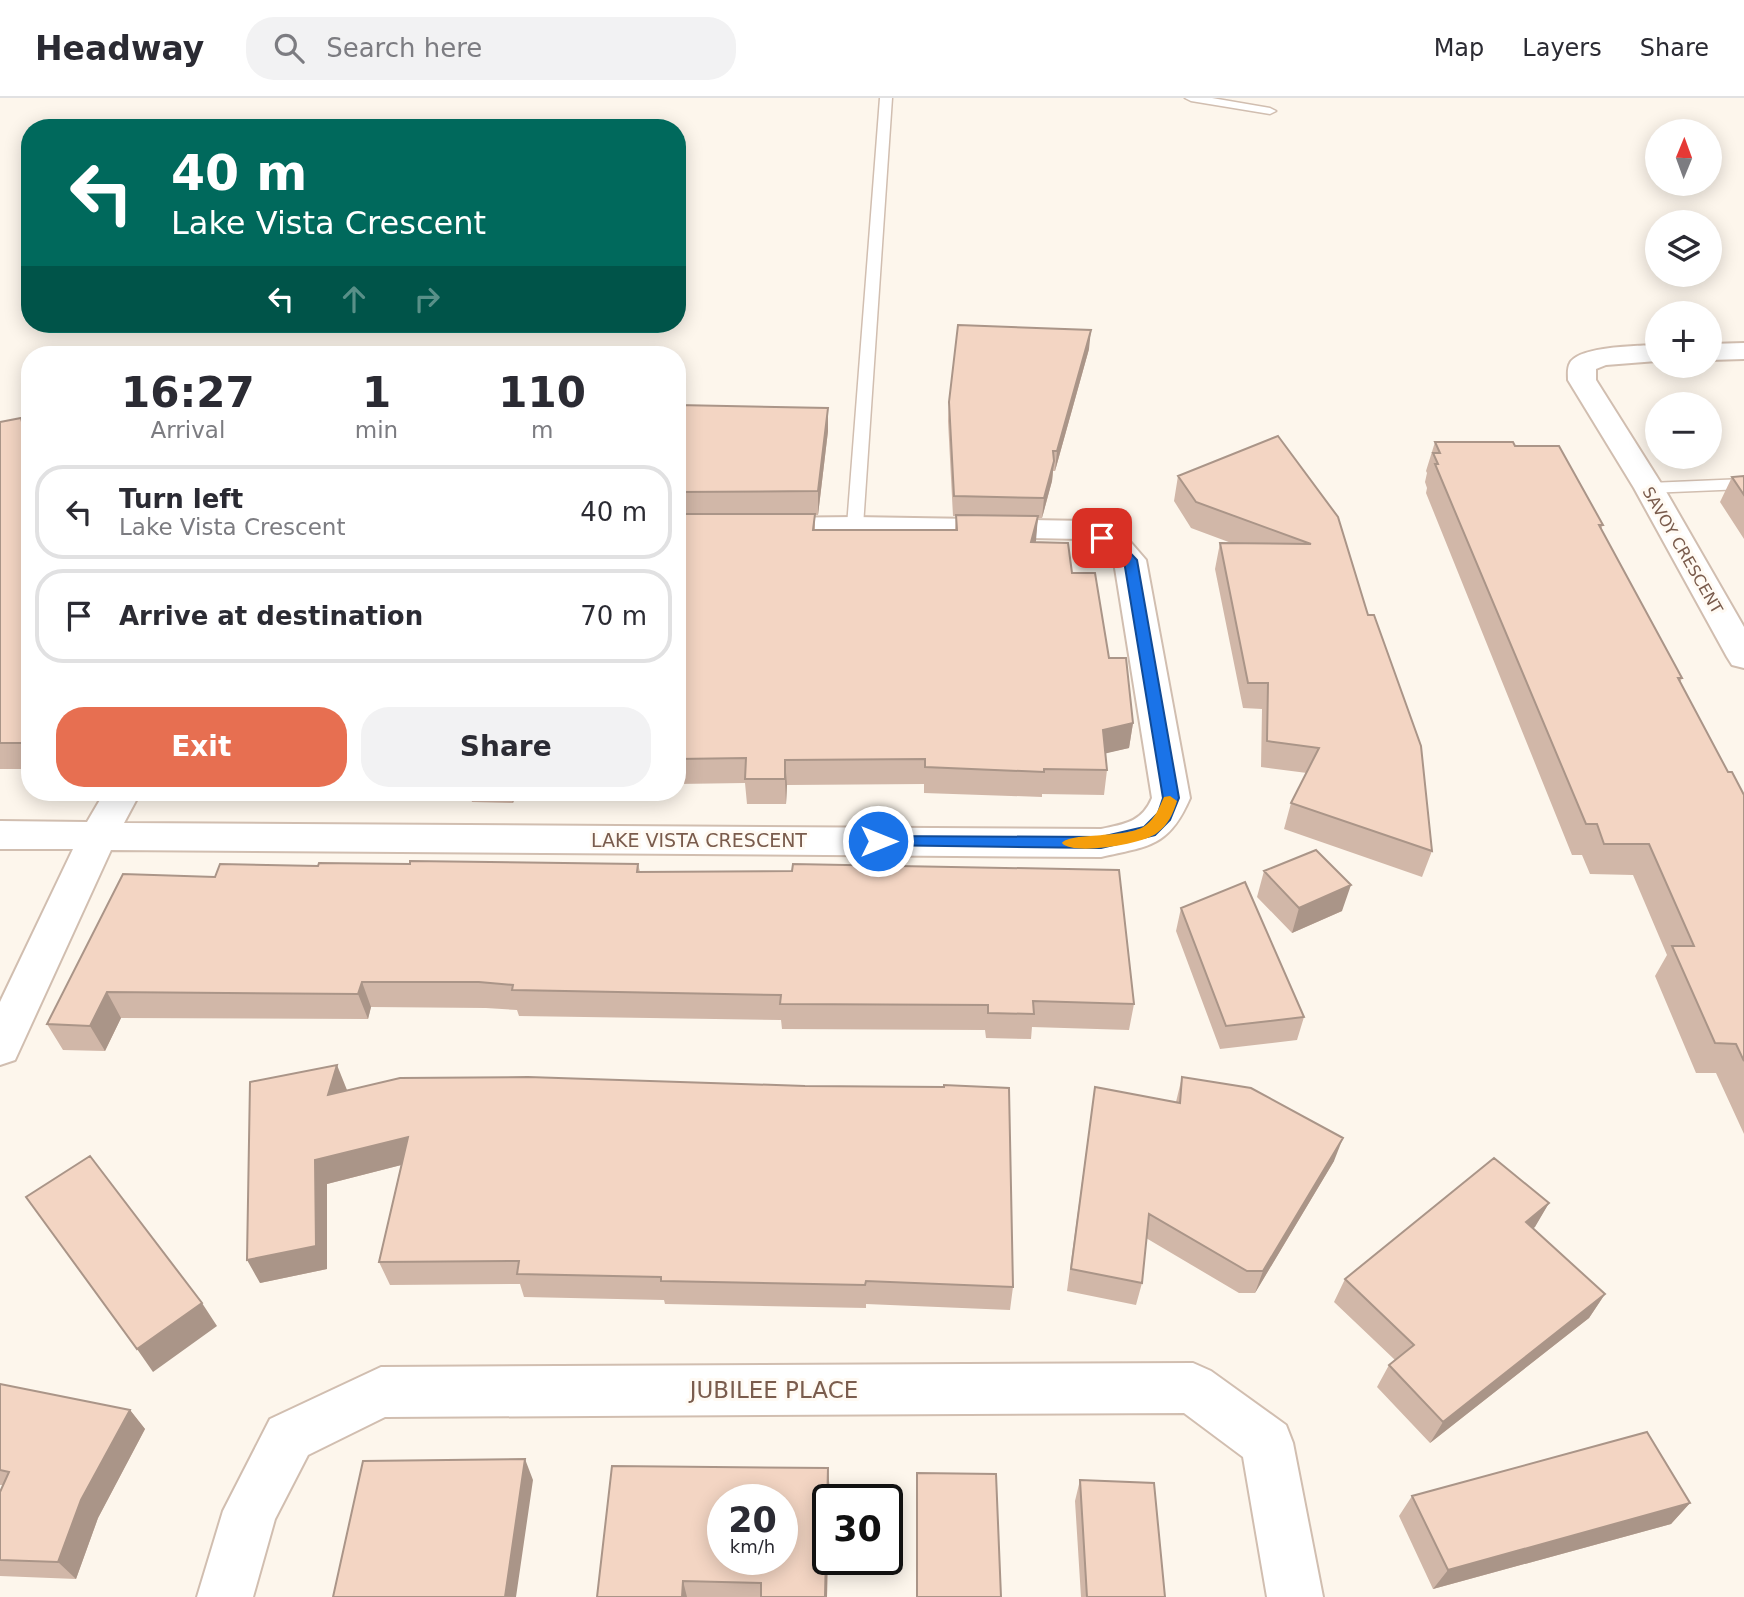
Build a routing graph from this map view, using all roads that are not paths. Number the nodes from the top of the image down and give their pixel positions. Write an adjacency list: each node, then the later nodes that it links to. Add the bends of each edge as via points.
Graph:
1 (886, 98): 9 (lane)
2 (1191, 98): 3 (lane)
3 (1270, 111)
4 (1744, 351): 5 (street)
5 (1722, 352)
6 (1645, 354): 8 (street, SAVOY CRESCENT, via 1601,357 1583,365 1581,380)
7 (1744, 484): 8 (lane)
8 (1648, 488): 11 (street, SAVOY CRESCENT)
9 (855, 526): 10 (street, LAKE VISTA CRESCENT); 14 (street, LAKE VISTA CRESCENT, via 1088,530 1116,545 1130,560 1171,798 1164,816 1150,831 1101,843)
10 (686, 528)
11 (1744, 657)
12 (118, 801): 14 (street)
13 (0, 835): 14 (street, LAKE VISTA CRESCENT)
14 (98, 836): 15 (street)
15 (0, 1048)
16 (225, 1597): 17 (street, JUBILEE PLACE, via 250,1511 289,1437 382,1392 1193,1388 1267,1443)
17 (1295, 1597)

